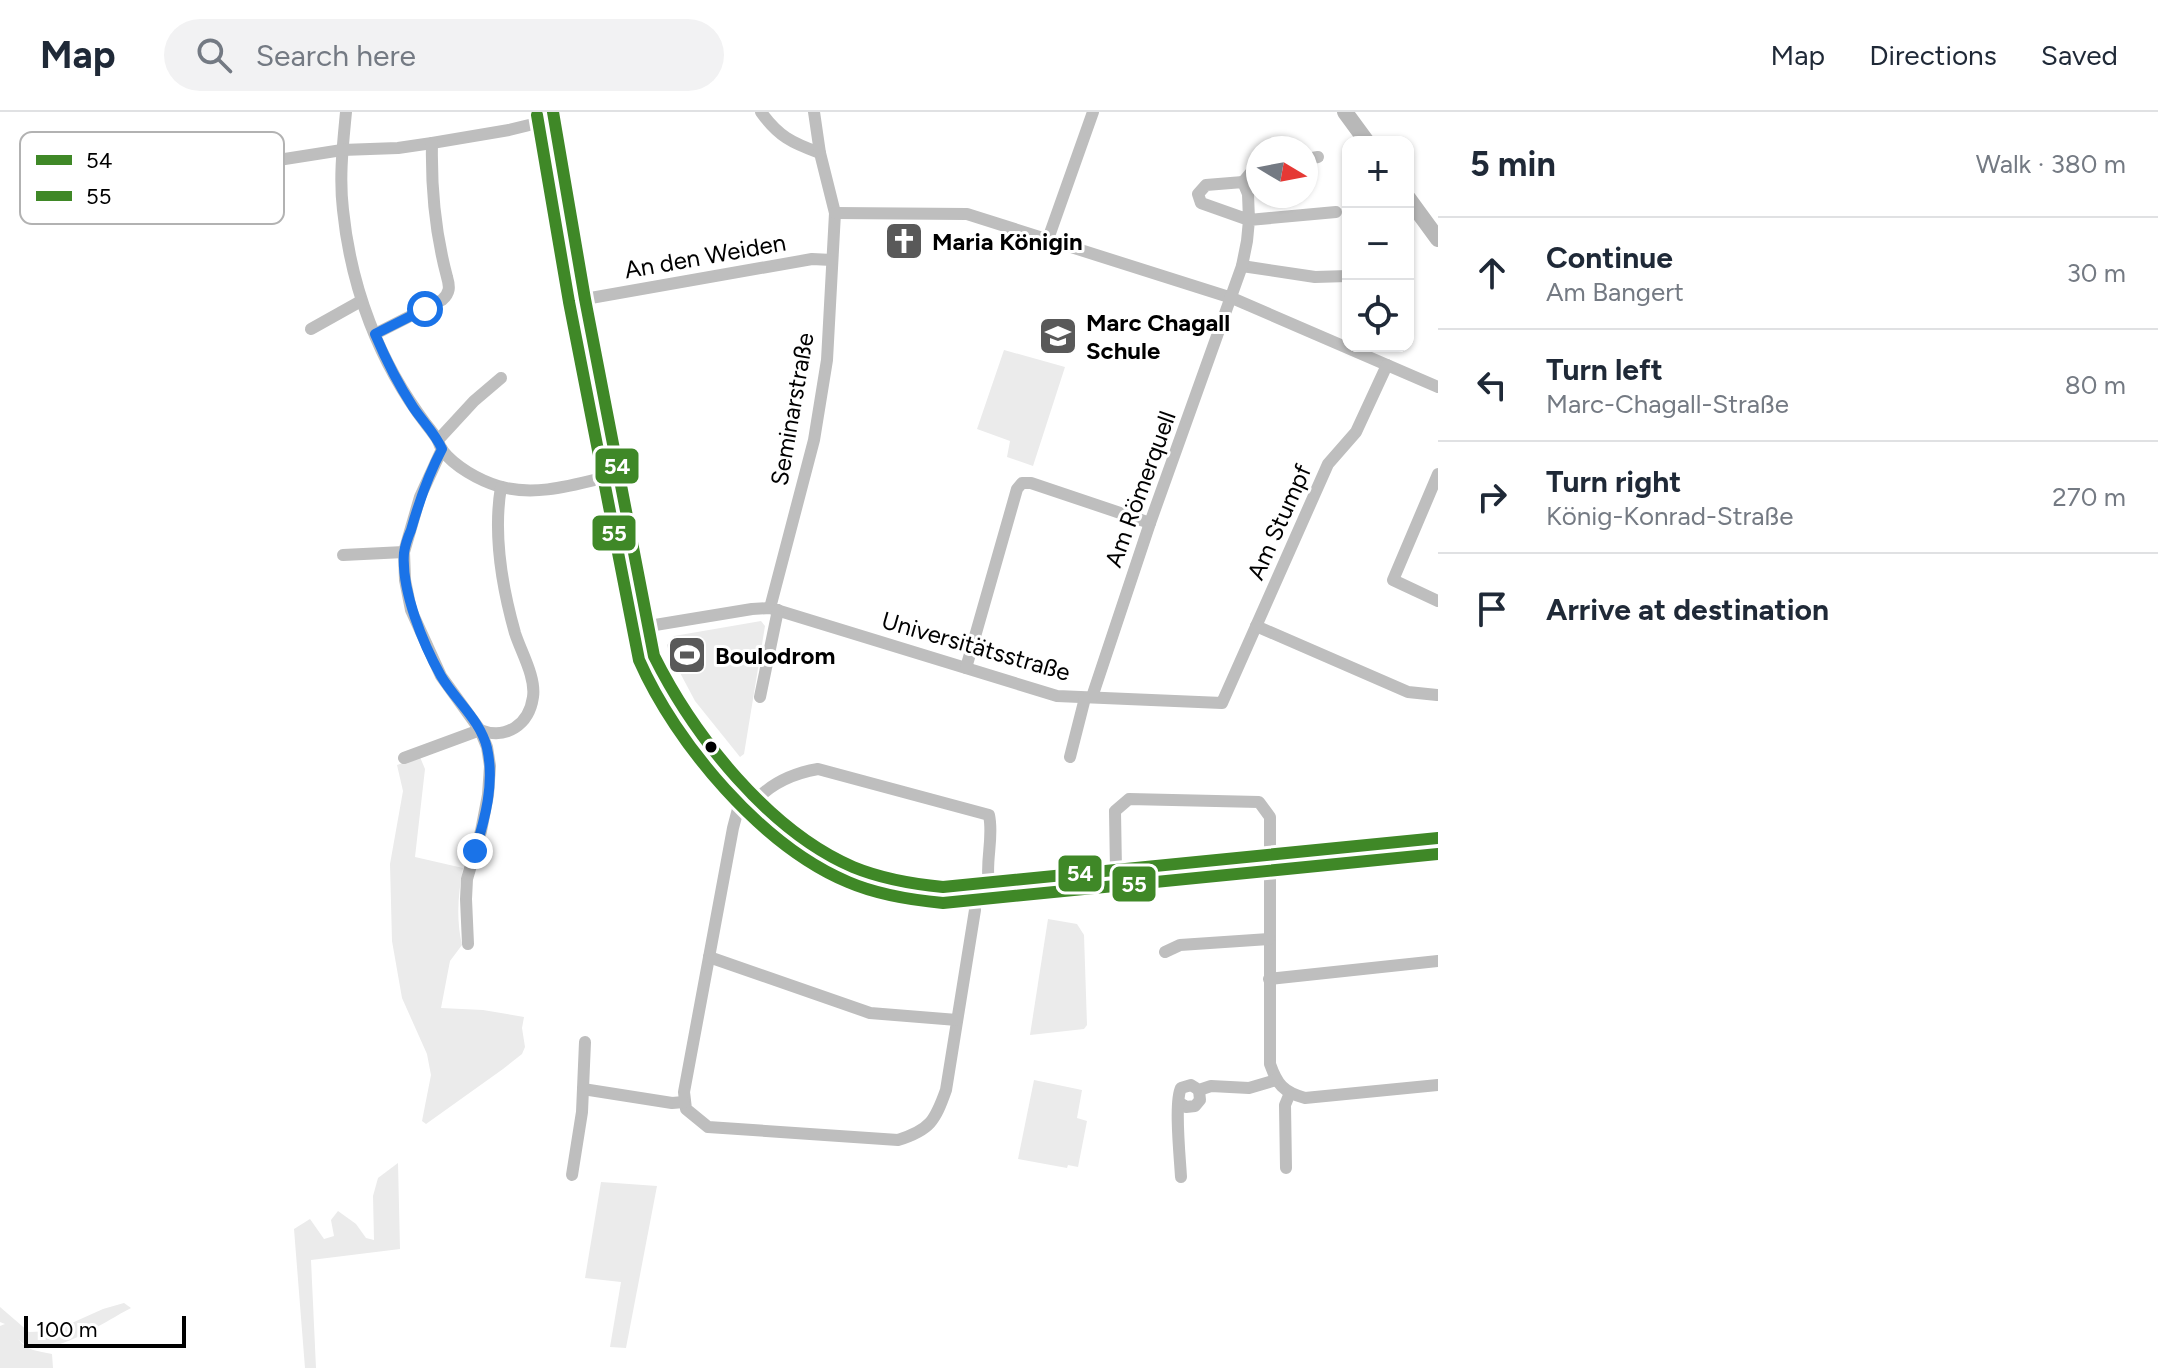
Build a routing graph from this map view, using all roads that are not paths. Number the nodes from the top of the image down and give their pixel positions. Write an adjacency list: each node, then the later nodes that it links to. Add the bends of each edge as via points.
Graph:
1 (346, 112): 9 (street)
2 (761, 112): 10 (street, via 773,129)
3 (814, 112): 10 (street, Seminarstraße)
4 (1093, 112): 18 (street)
5 (1345, 112): 7 (main road)
6 (553, 115): 8 (street, via 517,128); 24 (street)
7 (1363, 136)
8 (432, 143): 9 (street); 27 (street, via 435,220 448,294)
9 (342, 150): 11 (street); 25 (street, via 342,208)
10 (820, 153): 16 (street, Seminarstraße)
11 (284, 159)
12 (1246, 178): 13 (street)
13 (1243, 182): 17 (street, Am Römerquell); 17 (street, via 1206,185 1198,194 1208,207)
14 (1414, 206): 19 (main road)
15 (1336, 212): 17 (street)
16 (835, 213): 18 (street, via 967,214); 20 (street, Seminarstraße)
17 (1249, 220): 21 (street, Am Römerquell)
18 (1048, 239): 23 (street)
19 (1438, 239)
20 (832, 260): 24 (street, An den Weiden, via 812,259); 39 (street, Seminarstraße, via 827,360 814,440)
21 (1242, 266): 22 (street); 23 (street, Am Römerquell)
22 (1342, 276)
23 (1232, 298): 28 (street); 35 (street, Am Römerquell)
24 (585, 299): 32 (street)
25 (361, 301): 26 (street); 27 (street)
26 (311, 329)
27 (375, 334): 31 (street, via 391,370)
28 (1387, 365): 30 (street); 41 (street, Am Stumpf, via 1356,432 1328,464)
29 (501, 378): 31 (street, via 474,401)
30 (1438, 387)
31 (440, 445): 34 (street, via 462,468); 36 (street)
32 (619, 474): 34 (street, via 544,491); 40 (street)
33 (1438, 474): 38 (street, via 1393,580)
34 (501, 487): 47 (street, via 503,575 533,698 523,720 507,732)
35 (1150, 523): 42 (street, via 1022,483); 45 (street, Am Römerquell)
36 (404, 552): 37 (street); 47 (street, via 411,610 441,676)
37 (343, 555)
38 (1438, 601)
39 (774, 609): 40 (street); 42 (street, Universitätsstraße); 44 (street, Seminarstraße)
40 (649, 626): 50 (street, via 654,656 667,684 713,750)
41 (1256, 626): 43 (street, via 1408,692); 46 (street, Am Stumpf)
42 (966, 668): 45 (street, Universitätsstraße, via 1057,696)
43 (1437, 695)
44 (760, 697)
45 (1089, 698): 46 (street, Universitätsstraße); 48 (street, Am Römerquell)
46 (1222, 703)
47 (480, 730): 49 (street); 57 (street, via 490,779 467,879)
48 (1070, 757)
49 (404, 758)
50 (755, 796): 54 (street, via 795,773 818,769 989,815); 55 (street, via 804,838 845,863 903,884); 59 (street, via 738,809)
51 (1438, 838): 52 (street)
52 (1269, 856): 53 (street); 53 (street, via 1270,817 1259,802 1129,799 1115,811); 56 (street)
53 (1116, 871): 54 (street)
54 (989, 884): 55 (street)
55 (971, 885): 62 (street, via 975,910)
56 (1269, 939): 58 (street, via 1180,945); 61 (street)
57 (468, 944)
58 (1165, 952)
59 (709, 957): 62 (street, via 870,1013); 68 (street)
60 (1438, 961): 61 (street)
61 (1269, 979): 64 (street, via 1270,1064)
62 (957, 1020): 68 (street, via 936,1118 917,1134 898,1140 708,1127)
63 (585, 1042): 66 (street)
64 (1276, 1080): 67 (street); 71 (street, via 1249,1088 1181,1088)
65 (1438, 1085): 67 (street, via 1305,1098)
66 (583, 1089): 68 (street); 70 (street)
67 (1290, 1093): 69 (street, via 1285,1105)
68 (684, 1102)
69 (1286, 1168)
70 (572, 1175)
71 (1181, 1177)

